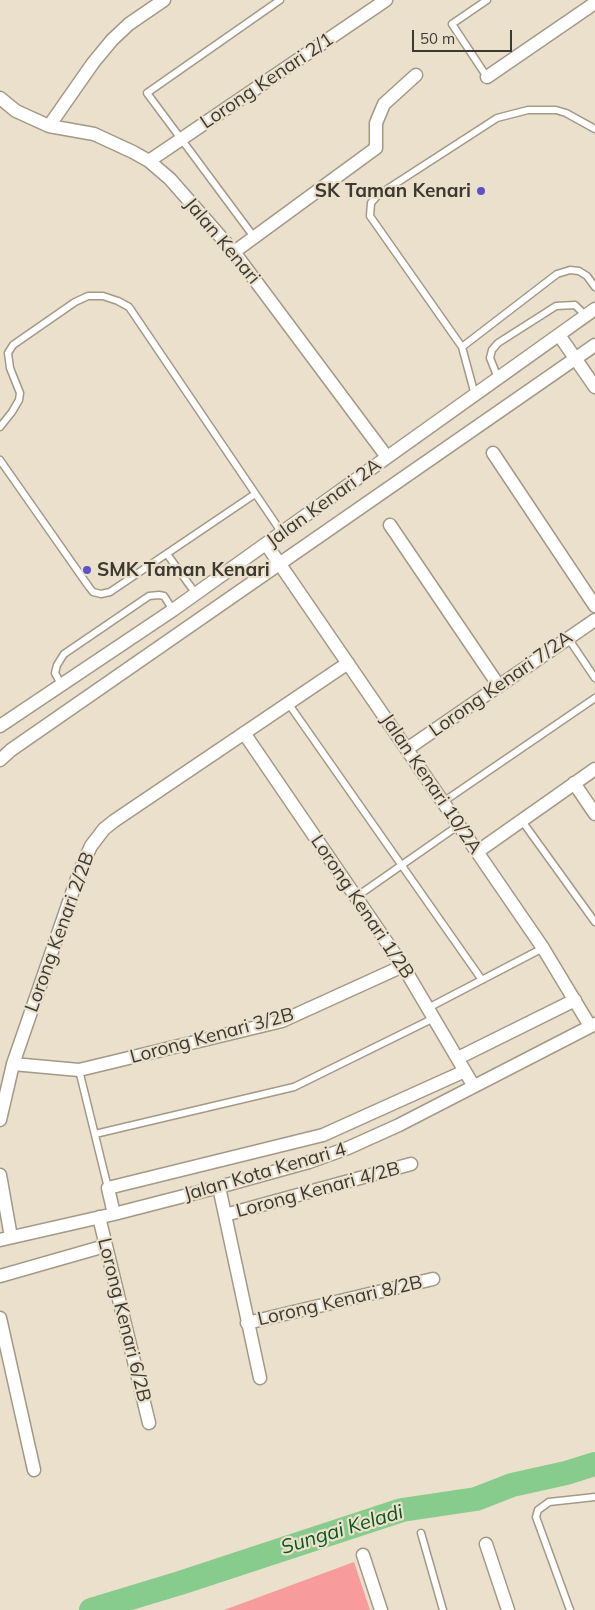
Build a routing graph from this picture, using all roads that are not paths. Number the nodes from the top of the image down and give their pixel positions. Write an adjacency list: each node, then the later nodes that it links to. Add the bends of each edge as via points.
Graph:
1 (164, 0): 9 (street, via 112,40)
2 (280, 0): 11 (lane, via 147,94)
3 (386, 0): 11 (street, Lorong Kenari 2/1)
4 (487, 0): 7 (lane, via 452,24)
5 (595, 3): 7 (street)
6 (416, 75): 13 (street, via 384,104 376,123 376,148)
7 (487, 77)
8 (0, 98): 9 (street, Jalan Kenari)
9 (49, 126): 12 (street, Jalan Kenari, via 94,134)
10 (595, 129): 19 (lane, via 556,110 528,110 497,118 378,195 371,203 370,216)
11 (182, 139): 12 (street, Lorong Kenari 2/1); 13 (lane)
12 (149, 161): 14 (street, Jalan Kenari)
13 (254, 237): 14 (street)
14 (234, 252): 26 (street, Jalan Kenari)
15 (595, 287): 19 (lane, via 579,271 558,274)
16 (590, 313): 17 (street, Jalan Kenari 2A); 21 (lane, via 575,305 556,306 498,344 490,358)
17 (559, 335): 20 (street); 21 (street, Jalan Kenari 2A)
18 (595, 345): 20 (street, Jalan Kenari 2A)
19 (462, 347): 23 (lane)
20 (575, 359): 22 (street); 33 (street, Jalan Kenari 2A)
21 (498, 378): 23 (street, Jalan Kenari 2A)
22 (595, 387)
23 (475, 395): 26 (street, Jalan Kenari 2A)
24 (0, 427): 28 (lane, via 12,412 20,393 10,368 8,353 13,345 75,302 88,296 103,296 129,307)
25 (493, 453): 35 (street)
26 (387, 457): 30 (street, Jalan Kenari 2A)
27 (0, 460): 32 (lane, via 94,592 110,592)
28 (255, 494): 30 (lane); 32 (lane)
29 (390, 525): 42 (street)
30 (282, 533): 31 (street, Jalan Kenari 2A)
31 (266, 544): 33 (street, Jalan Kenari 10/2A); 34 (street, Jalan Kenari 2A)
32 (167, 554): 34 (lane)
33 (280, 564): 39 (street, Jalan Kenari 10/2A); 48 (street, Jalan Kenari 2A, via 27,738)
34 (196, 594): 36 (street, Jalan Kenari 2A)
35 (595, 606)
36 (173, 610): 41 (street, Jalan Kenari 2A); 41 (lane, via 164,596 149,596 64,654 55,673)
37 (595, 620): 38 (street, Lorong Kenari 7/2A)
38 (568, 638): 40 (lane); 42 (street, Lorong Kenari 7/2A)
39 (348, 663): 44 (street, Lorong Kenari 2/2B); 47 (street, Jalan Kenari 10/2A)
40 (595, 678)
41 (61, 684): 45 (street, Jalan Kenari 2A)
42 (500, 686): 47 (street, Lorong Kenari 7/2A)
43 (595, 698): 51 (lane)
44 (288, 703): 46 (street, Lorong Kenari 2/2B); 56 (lane)
45 (0, 726)
46 (244, 733): 57 (street, Lorong Kenari 1/2B); 66 (street, Lorong Kenari 2/2B, via 114,821 91,846)
47 (407, 749): 51 (street, Jalan Kenari 10/2A)
48 (0, 760)
49 (595, 769): 50 (street)
50 (574, 784): 52 (street); 53 (street)
51 (443, 802): 54 (street, Jalan Kenari 10/2A)
52 (595, 814)
53 (522, 820): 55 (street); 58 (lane)
54 (459, 825): 55 (street, Jalan Kenari 10/2A); 56 (lane)
55 (477, 852): 59 (street, Jalan Kenari 10/2A)
56 (401, 865): 57 (lane); 61 (lane)
57 (356, 897): 60 (street, Lorong Kenari 1/2B)
58 (595, 922)
59 (543, 948): 61 (lane); 62 (street, Jalan Kenari 10/2A)
60 (403, 966): 63 (street, Lorong Kenari 1/2B); 67 (street, Lorong Kenari 3/2B, via 282,1021)
61 (482, 980): 63 (lane)
62 (576, 1000): 64 (street, Jalan Kenari 10/2A); 65 (street)
63 (431, 1013): 65 (street, Lorong Kenari 1/2B); 71 (lane, via 294,1087)
64 (593, 1025): 69 (street, Jalan Kota Kenari 4)
65 (458, 1058): 68 (street, Lorong Kenari 1/2B)
66 (14, 1064): 67 (street, Lorong Kenari 3/2B); 70 (street, Lorong Kenari 2/2B)
67 (79, 1070): 71 (lane)
68 (465, 1071): 69 (street, Lorong Kenari 1/2B); 75 (street, via 323,1135)
69 (473, 1085): 74 (street, Jalan Kota Kenari 4, via 348,1148)
70 (0, 1120)
71 (95, 1134): 75 (lane)
72 (411, 1164): 77 (street, Lorong Kenari 4/2B)
73 (0, 1175): 79 (street)
74 (218, 1187): 76 (street, Jalan Kota Kenari 4); 77 (street)
75 (108, 1188): 76 (street)
76 (114, 1214): 78 (street, Jalan Kota Kenari 4)
77 (224, 1215): 84 (street)
78 (99, 1217): 79 (street, Jalan Kota Kenari 4); 80 (street, Lorong Kenari 6/2B)
79 (6, 1239)
80 (106, 1246): 81 (street); 86 (street, Lorong Kenari 6/2B)
81 (0, 1276)
82 (433, 1279): 84 (street, Lorong Kenari 8/2B)
83 (0, 1318): 87 (street)
84 (247, 1323): 85 (street)
85 (260, 1378)
86 (149, 1423)
87 (34, 1470)
88 (595, 1497): 95 (lane, via 549,1502 538,1510 536,1517)
89 (421, 1533): 93 (lane)
90 (486, 1544): 94 (street)
91 (363, 1555): 92 (street)
92 (381, 1610)
93 (444, 1610)
94 (508, 1610)
95 (570, 1610)

